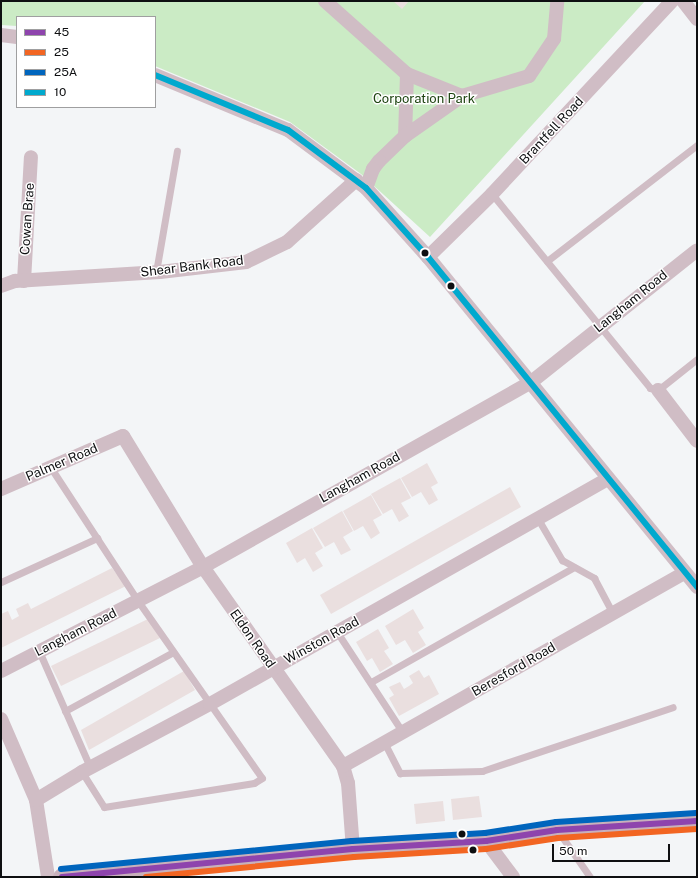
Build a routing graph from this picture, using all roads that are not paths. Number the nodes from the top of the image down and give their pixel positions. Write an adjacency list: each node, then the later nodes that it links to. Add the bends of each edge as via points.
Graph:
1 (325, 1): 8 (street)
2 (556, 1): 10 (street, via 554,39 529,76)
3 (672, 1): 16 (street, Brantfell Road)
4 (683, 1): 5 (street)
5 (697, 19)
6 (1, 35): 7 (street)
7 (16, 37)
8 (407, 74): 10 (street); 11 (street)
9 (156, 75): 15 (street, via 288,130)
10 (462, 96): 11 (street)
11 (405, 136): 15 (street, via 379,161)
12 (697, 145): 19 (lane)
13 (177, 151): 20 (lane)
14 (31, 157): 21 (street, Cowan Brae)
15 (361, 184): 18 (street); 20 (street, Shear Bank Road, via 287,242 246,262)
16 (492, 194): 18 (street, Brantfell Road); 19 (lane)
17 (697, 250): 23 (street, Langham Road)
18 (428, 258): 25 (street)
19 (547, 261): 23 (lane)
20 (156, 272): 21 (street, Shear Bank Road)
21 (24, 281): 22 (street, Shear Bank Road)
22 (1, 286)
23 (600, 327): 25 (street, Langham Road); 26 (lane, via 650,388)
24 (697, 359): 26 (lane)
25 (530, 383): 30 (street); 34 (street, Langham Road)
26 (658, 390): 28 (street)
27 (123, 436): 29 (street, Palmer Road); 34 (street, Eldon Road)
28 (697, 441)
29 (51, 468): 31 (street, Palmer Road); 33 (lane)
30 (608, 479): 32 (street, Winston Road); 36 (street)
31 (1, 489)
32 (538, 519): 35 (lane, via 562,560); 41 (street, Winston Road)
33 (97, 538): 37 (lane); 39 (lane)
34 (203, 567): 39 (street, Langham Road); 44 (street, Eldon Road)
35 (574, 567): 40 (lane, via 594,578); 46 (lane)
36 (684, 572): 38 (street); 40 (street, Beresford Road)
37 (1, 582)
38 (697, 587)
39 (138, 601): 42 (street, Langham Road); 43 (lane)
40 (613, 613): 51 (street, Beresford Road)
41 (337, 632): 44 (street, Winston Road); 46 (lane)
42 (39, 651): 45 (street, Langham Road); 49 (lane)
43 (173, 652): 47 (lane); 49 (lane)
44 (273, 668): 47 (street, Winston Road); 53 (street, Eldon Road)
45 (1, 671)
46 (371, 682): 51 (lane)
47 (210, 704): 54 (street, Winston Road); 54 (lane, via 262,778 254,783 104,807)
48 (673, 707): 52 (lane, via 482,771 400,773)
49 (65, 710): 54 (lane)
50 (1, 719): 55 (street)
51 (404, 734): 52 (street, Beresford Road)
52 (385, 744): 53 (street, Beresford Road)
53 (343, 766): 59 (street, Eldon Road, via 348,783)
54 (86, 770): 55 (street, Winston Road)
55 (36, 800): 60 (street)
56 (697, 821): 57 (main road)
57 (557, 830): 58 (main road); 63 (lane)
58 (486, 841): 59 (main road); 62 (street)
59 (353, 849): 61 (main road)
60 (48, 877)
61 (62, 877)
62 (513, 877)
63 (590, 877)

